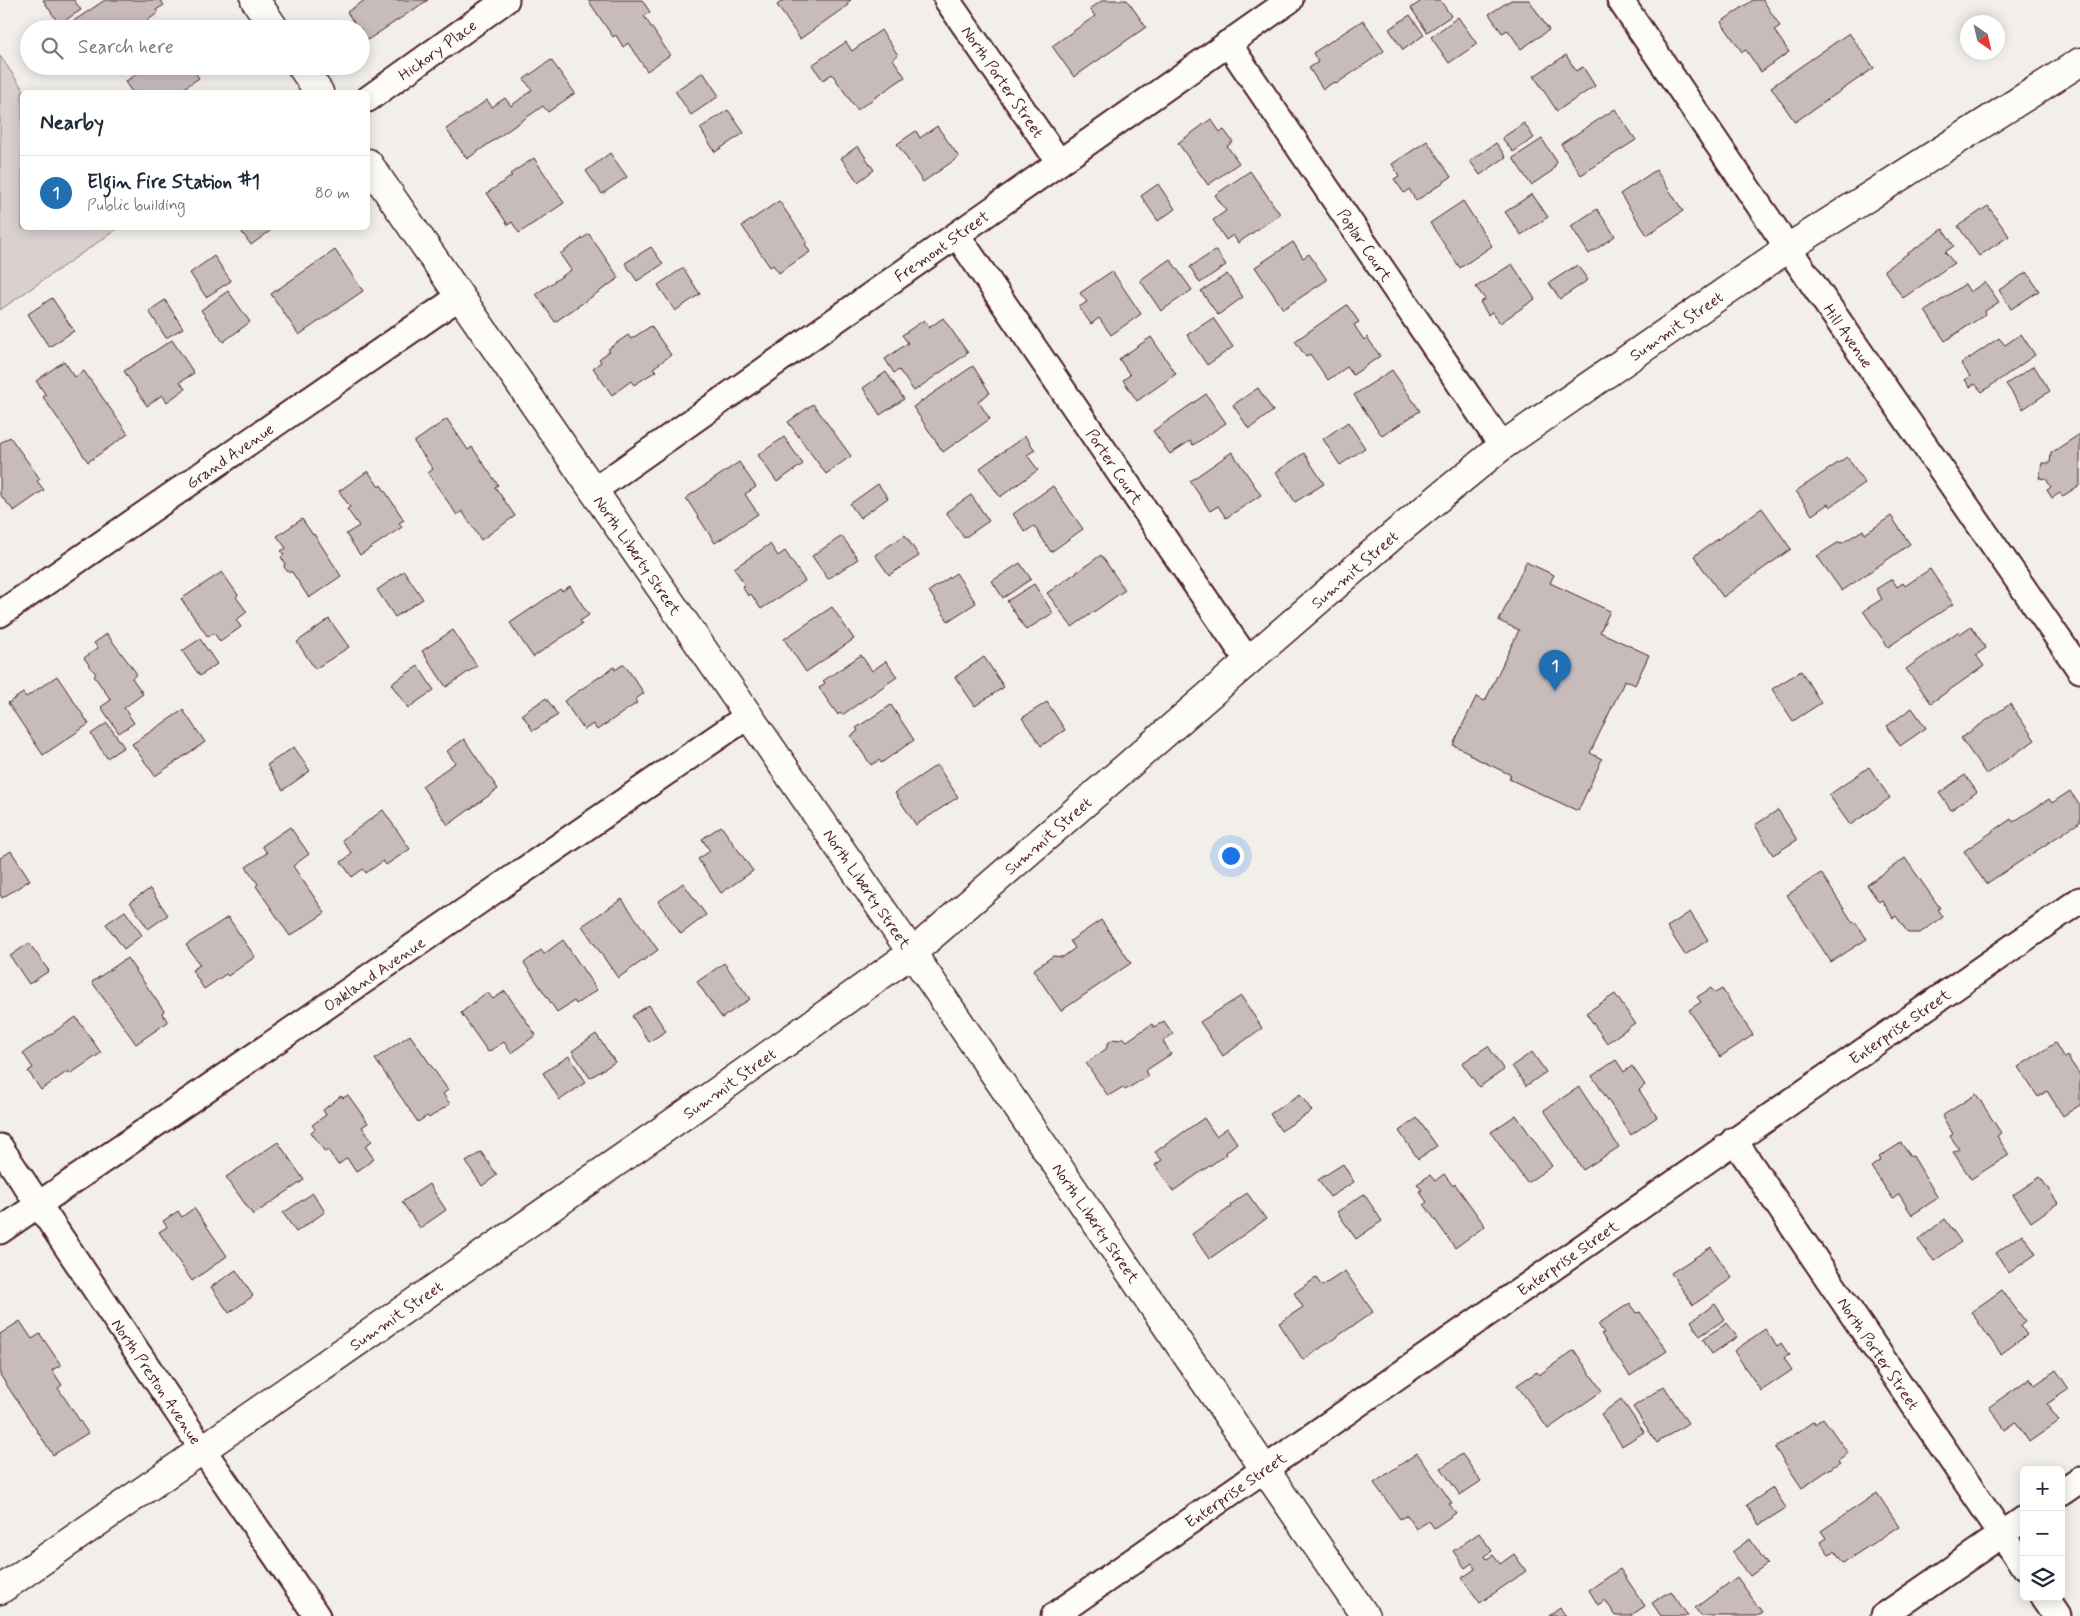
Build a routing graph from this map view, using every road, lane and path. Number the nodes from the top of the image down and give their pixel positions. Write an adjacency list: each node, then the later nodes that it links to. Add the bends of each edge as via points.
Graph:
1 (254, 0): 6 (main road)
2 (506, 0): 11 (street, Hickory Place)
3 (947, 0): 12 (street, North Porter Street)
4 (1290, 0): 7 (street, Fremont Street)
5 (1620, 0): 15 (street, Hill Avenue)
6 (268, 20)
7 (1228, 43): 12 (street, Fremont Street); 17 (street, Poplar Court)
8 (2080, 62): 15 (main road, Summit Street)
9 (307, 75): 10 (main road)
10 (318, 90)
11 (370, 97)
12 (1059, 162): 14 (street, Fremont Street)
13 (370, 166): 16 (main road, North Liberty Street)
14 (957, 235): 18 (street, Fremont Street); 20 (street, Porter Court)
15 (1788, 248): 17 (main road, Summit Street); 21 (street, Hill Avenue)
16 (459, 297): 18 (main road, North Liberty Street); 19 (street, Grand Avenue)
17 (1502, 446): 20 (main road, Summit Street)
18 (593, 491): 22 (main road, North Liberty Street)
19 (0, 614)
20 (1248, 661): 24 (main road, Summit Street)
21 (2080, 670)
22 (748, 716): 24 (main road, North Liberty Street); 27 (street, Oakland Avenue)
23 (2080, 900): 25 (street, Enterprise Street)
24 (912, 953): 29 (main road, Summit Street); 30 (main road, North Liberty Street)
25 (1734, 1140): 30 (street, Enterprise Street); 34 (street, North Porter Street)
26 (0, 1147): 27 (street, North Preston Avenue)
27 (39, 1205): 28 (street, Oakland Avenue); 29 (street, North Preston Avenue)
28 (0, 1231)
29 (203, 1450): 36 (main road, Summit Street); 38 (street, North Preston Avenue)
30 (1264, 1470): 39 (street, Enterprise Street); 40 (main road, North Liberty Street)
31 (2080, 1480): 32 (street)
32 (2065, 1490)
33 (2020, 1522): 34 (street)
34 (2002, 1534): 35 (street, North Porter Street); 41 (street)
35 (2020, 1561)
36 (0, 1590)
37 (2047, 1601): 42 (street)
38 (317, 1616)
39 (1054, 1616)
40 (1365, 1616)
41 (1884, 1616)
42 (2057, 1616)

